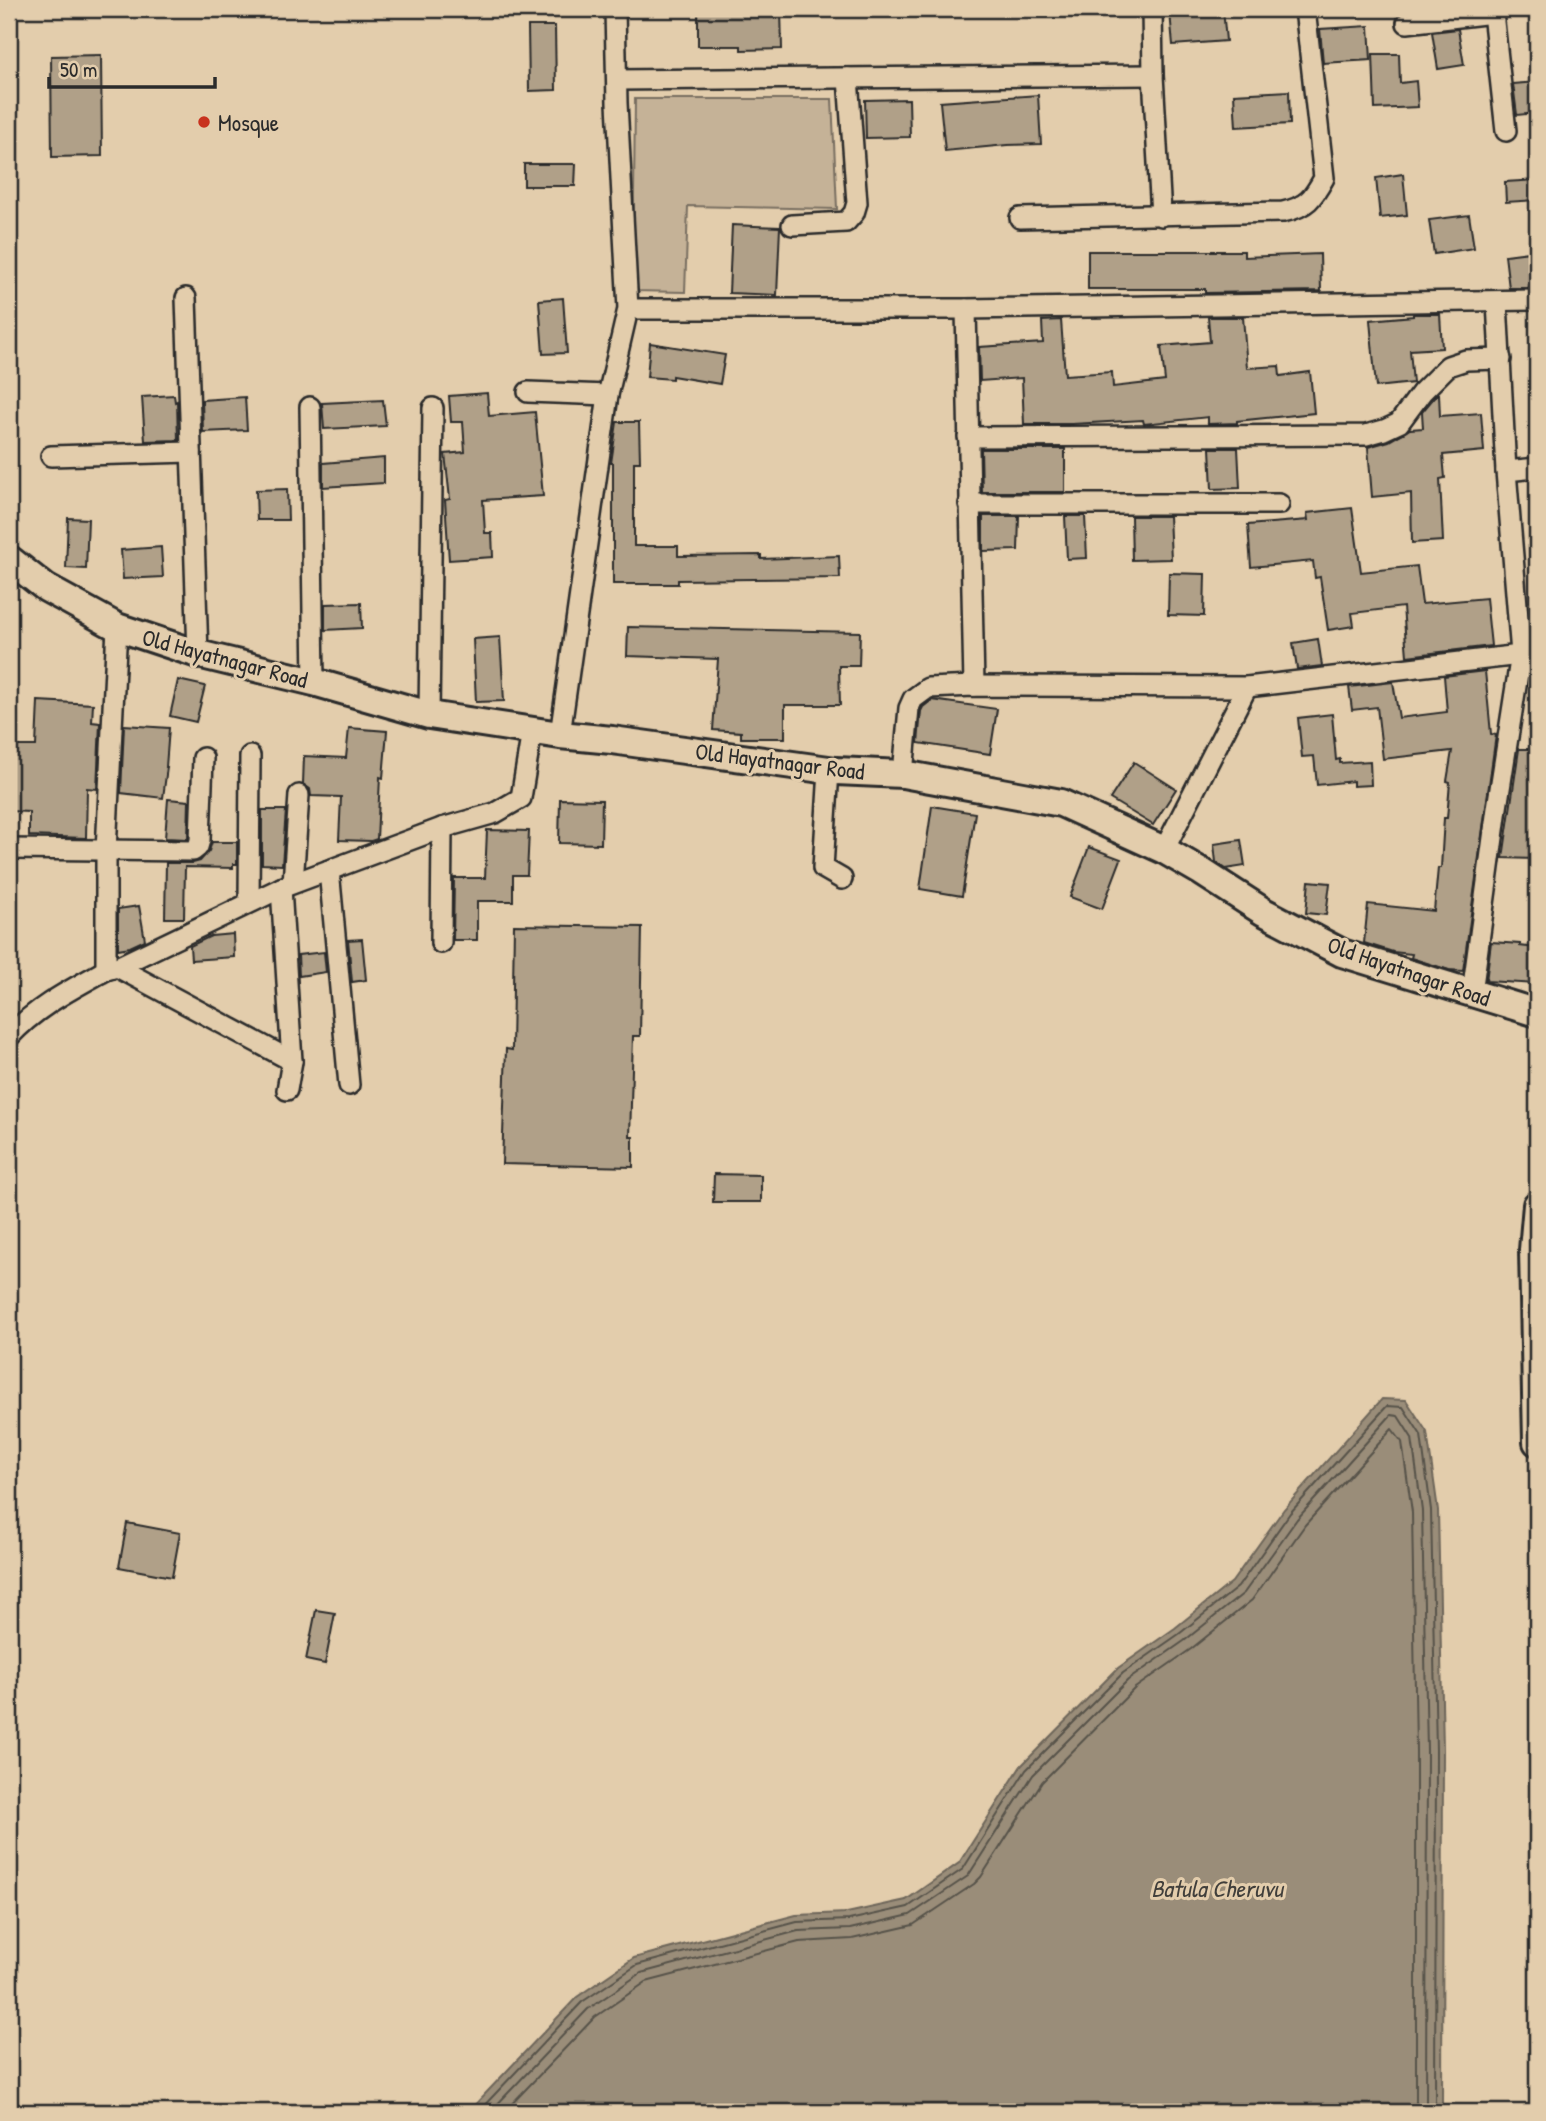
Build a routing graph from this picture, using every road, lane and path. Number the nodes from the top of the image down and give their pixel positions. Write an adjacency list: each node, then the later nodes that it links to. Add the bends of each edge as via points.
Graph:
1 (615, 9): 9 (street)
2 (1152, 9): 7 (street)
3 (1306, 9): 11 (street, via 1324,178 1313,197 1297,209 1283,212)
4 (1494, 11): 5 (street); 10 (street)
5 (1454, 13): 6 (street)
6 (1407, 23)
7 (1153, 75): 8 (street); 11 (street)
8 (848, 78): 9 (street); 13 (street, via 854,213 846,222)
9 (617, 80): 17 (street)
10 (1506, 131)
11 (1161, 216): 12 (street)
12 (1020, 218)
13 (792, 225)
14 (186, 298): 25 (street)
15 (1537, 300): 16 (street)
16 (1497, 302): 18 (street); 19 (street)
17 (628, 309): 18 (street); 21 (street)
18 (966, 309): 24 (street)
19 (1501, 359): 24 (street, via 1466,360 1448,366 1399,423 1366,435); 28 (street)
20 (528, 392): 21 (street)
21 (608, 395): 42 (street)
22 (310, 407): 37 (street)
23 (433, 408): 40 (street)
24 (968, 437): 29 (street)
25 (191, 452): 26 (street); 35 (street)
26 (51, 456)
27 (1537, 468): 28 (street)
28 (1506, 471): 36 (street)
29 (969, 504): 30 (street); 38 (street)
30 (1279, 504)
31 (9, 559): 33 (street, Old Hayatnagar Road)
32 (9, 577): 33 (street)
33 (46, 587): 34 (street, Old Hayatnagar Road)
34 (117, 627): 35 (street, Old Hayatnagar Road); 51 (street)
35 (198, 654): 37 (street, Old Hayatnagar Road)
36 (1529, 654): 39 (street); 58 (street, via 1497,808)
37 (314, 682): 40 (street, Old Hayatnagar Road)
38 (974, 686): 39 (street); 46 (street, via 928,688 913,699)
39 (1247, 687): 50 (street)
40 (429, 715): 41 (street, Old Hayatnagar Road)
41 (532, 731): 42 (street, Old Hayatnagar Road); 48 (street, via 521,798 495,813)
42 (561, 735): 45 (street, Old Hayatnagar Road)
43 (250, 756): 55 (street)
44 (203, 758): 51 (street, via 198,847 187,852)
45 (829, 770): 46 (street, Old Hayatnagar Road); 53 (street, via 823,867)
46 (903, 774): 50 (street, Old Hayatnagar Road, via 1061,803)
47 (299, 795): 54 (street)
48 (442, 828): 52 (street); 56 (street)
49 (9, 849): 51 (street)
50 (1164, 850): 58 (street, Old Hayatnagar Road, via 1264,912 1342,953)
51 (106, 851): 57 (street)
52 (329, 870): 54 (street); 62 (street)
53 (842, 879)
54 (287, 886): 55 (street); 61 (street)
55 (249, 903): 57 (street)
56 (441, 943)
57 (111, 968): 60 (street, via 48,1003); 61 (street)
58 (1472, 993): 59 (street, Old Hayatnagar Road)
59 (1537, 1013)
60 (9, 1037)
61 (292, 1061): 63 (street)
62 (349, 1085)
63 (287, 1090)
64 (1537, 1205): 65 (street, via 1533,1258)
65 (1537, 1442)

